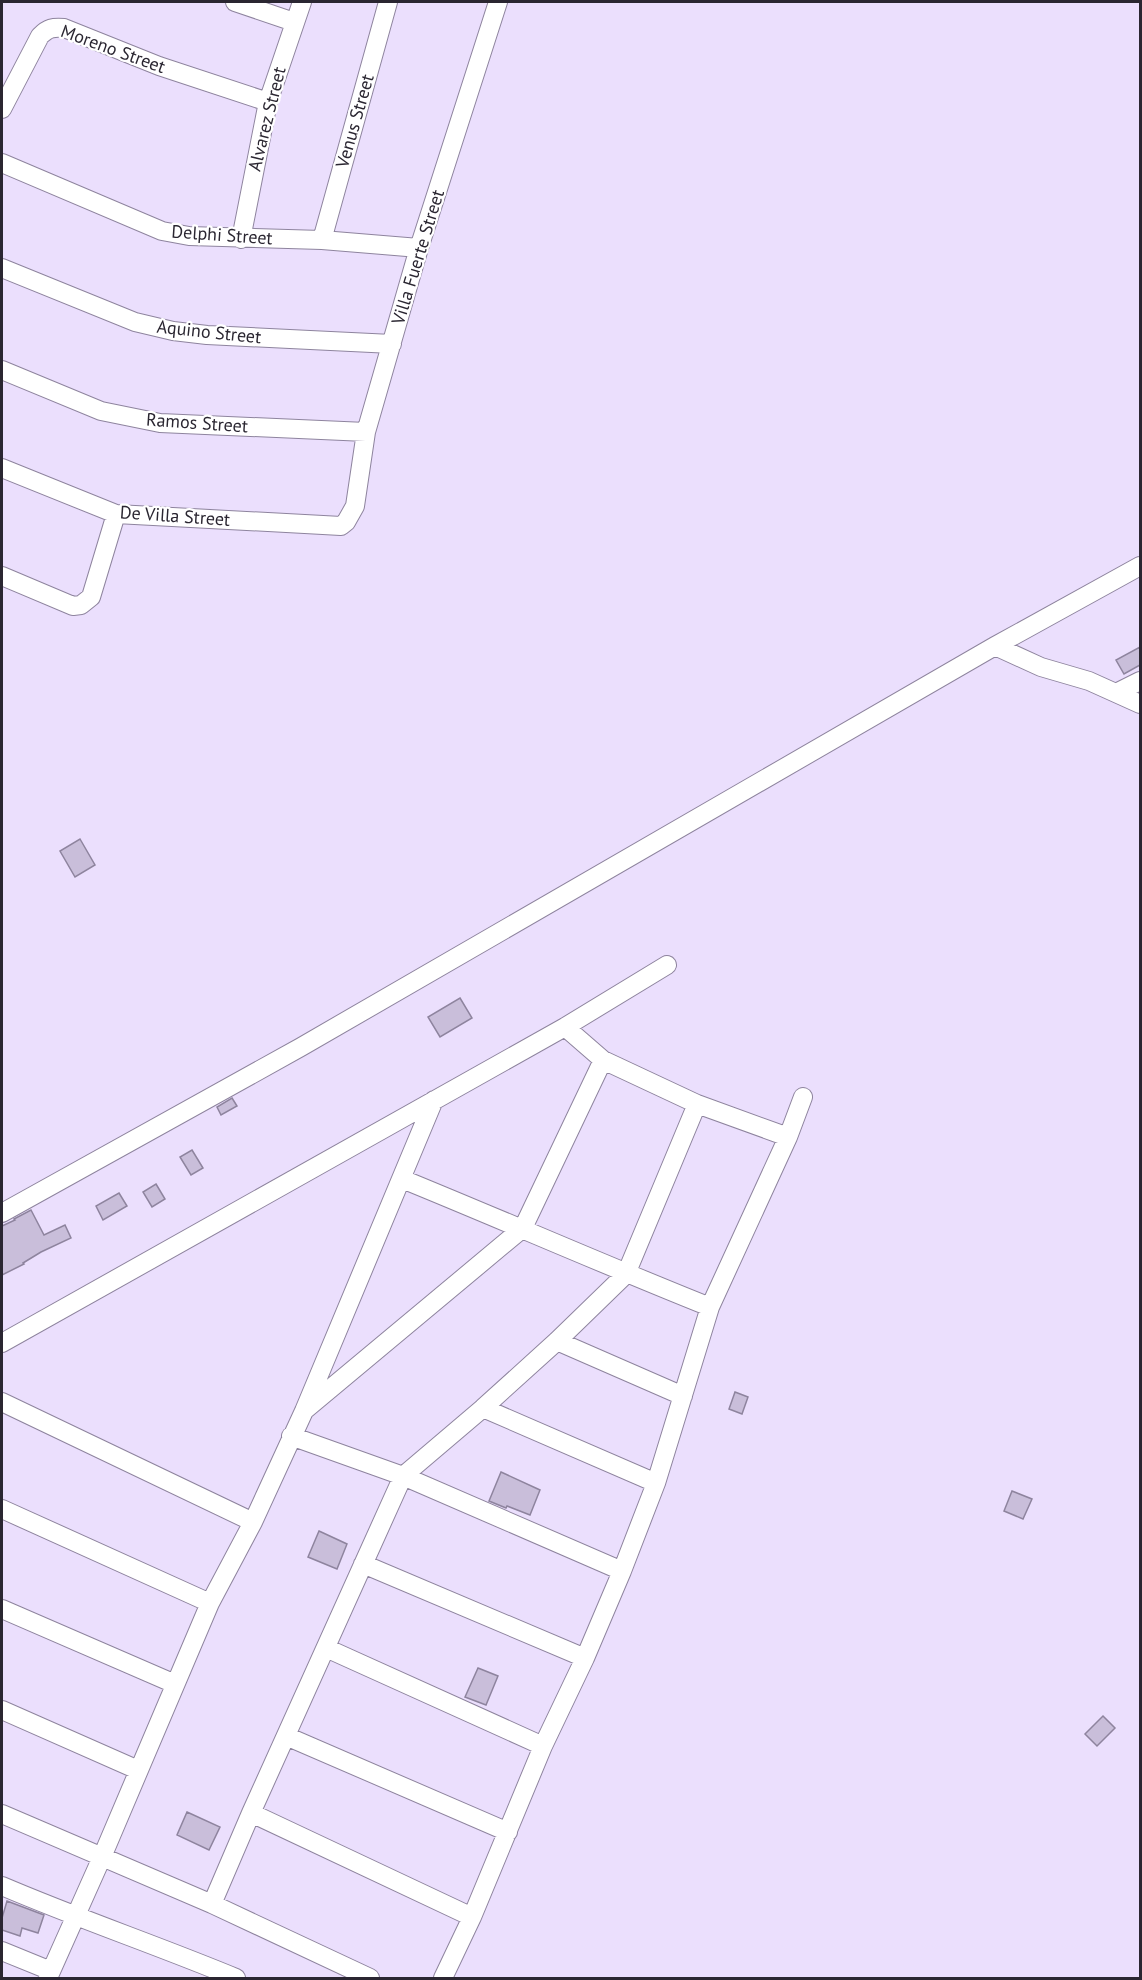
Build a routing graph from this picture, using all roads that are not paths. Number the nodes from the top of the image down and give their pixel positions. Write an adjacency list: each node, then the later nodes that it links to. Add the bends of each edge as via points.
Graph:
1 (235, 2): 5 (street)
2 (302, 2): 5 (street, Alvarez Street)
3 (388, 2): 10 (street, Venus Street)
4 (498, 2): 11 (street, Villa Fuerte Street)
5 (294, 22): 6 (street, Alvarez Street)
6 (268, 102): 7 (street, Moreno Street, via 54,27 40,36); 9 (street, Alvarez Street)
7 (2, 109)
8 (2, 163): 9 (street, Delphi Street, via 162,231)
9 (241, 239): 10 (street, Delphi Street)
10 (322, 240): 11 (street, Delphi Street)
11 (419, 248): 13 (street, Villa Fuerte Street)
12 (2, 268): 13 (street, Aquino Street, via 135,322 173,331)
13 (392, 344): 15 (street, Villa Fuerte Street)
14 (2, 370): 15 (street, Ramos Street, via 101,411 160,423)
15 (366, 432): 18 (street, Villa Fuerte Street)
16 (2, 468): 17 (street, De Villa Street)
17 (116, 514): 18 (street, De Villa Street, via 341,525); 20 (street, via 86,603 73,606)
18 (351, 515)
19 (1140, 566): 21 (street)
20 (2, 576)
21 (995, 646): 23 (street); 33 (street, via 311,1041)
22 (1140, 681): 23 (street)
23 (1116, 693): 24 (street)
24 (1140, 704)
25 (667, 965): 26 (street)
26 (565, 1027): 27 (street); 29 (street)
27 (603, 1060): 30 (street); 34 (street)
28 (803, 1097): 31 (street)
29 (434, 1100): 32 (street); 38 (street)
30 (697, 1104): 31 (street); 35 (street)
31 (788, 1137): 36 (street)
32 (402, 1179): 34 (street); 42 (street)
33 (2, 1213)
34 (523, 1228): 35 (street); 42 (street)
35 (626, 1274): 36 (street); 37 (street)
36 (710, 1307): 39 (street)
37 (557, 1341): 39 (street); 41 (street)
38 (2, 1343)
39 (683, 1396): 45 (street)
40 (2, 1402): 47 (street)
41 (483, 1408): 44 (street); 45 (street)
42 (304, 1411): 43 (street)
43 (291, 1436): 44 (street); 47 (street)
44 (403, 1476): 48 (street); 49 (street)
45 (656, 1483): 49 (street)
46 (2, 1509): 50 (street)
47 (252, 1522): 50 (street)
48 (363, 1564): 52 (street); 53 (street)
49 (622, 1571): 53 (street)
50 (210, 1603): 54 (street)
51 (2, 1610): 54 (street)
52 (326, 1648): 56 (street); 57 (street)
53 (585, 1658): 57 (street)
54 (175, 1684): 58 (street)
55 (2, 1710): 58 (street)
56 (286, 1736): 59 (street); 61 (street)
57 (543, 1746): 61 (street)
58 (138, 1770): 62 (street)
59 (250, 1813): 64 (street); 66 (street)
60 (2, 1814): 62 (street)
61 (508, 1832): 66 (street)
62 (102, 1857): 64 (street); 65 (street)
63 (2, 1886): 65 (street)
64 (212, 1904): 70 (street)
65 (76, 1917): 68 (street); 69 (street)
66 (472, 1917): 71 (street)
67 (2, 1951): 68 (street)
68 (50, 1975)
69 (236, 1978)
70 (370, 1978)
71 (443, 1978)

